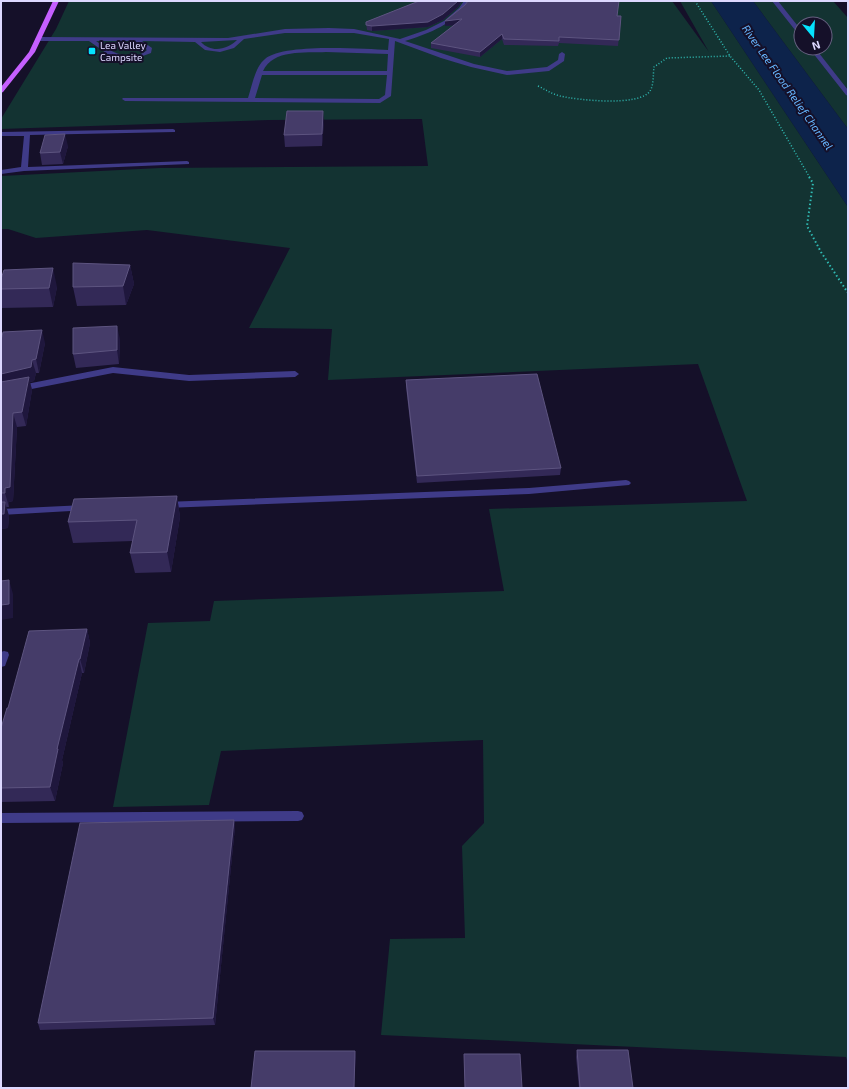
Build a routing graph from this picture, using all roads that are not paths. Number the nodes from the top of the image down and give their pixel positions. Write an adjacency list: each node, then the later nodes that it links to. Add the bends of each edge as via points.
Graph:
1 (56, 1): 7 (main road)
2 (467, 1): 11 (lane, via 447,22 425,33)
3 (776, 1): 4 (lane)
4 (793, 23)
5 (242, 38): 6 (lane, via 285,32 329,30 354,31); 10 (lane); 10 (lane, via 233,47 217,50 204,48)
6 (392, 38): 11 (lane); 12 (lane)
7 (38, 39): 8 (lane); 17 (main road, via 32,52)
8 (90, 39): 9 (lane); 9 (lane, via 107,52 121,58 131,58 149,52 150,49)
9 (137, 40): 10 (lane)
10 (197, 40)
11 (399, 40): 13 (lane, via 442,57 507,73 549,69 561,61)
12 (391, 52): 15 (lane, via 317,51 282,54 267,60); 16 (lane)
13 (562, 54)
14 (818, 56): 18 (lane)
15 (261, 72): 16 (lane); 20 (lane)
16 (390, 73): 20 (lane, via 388,96 380,102)
17 (1, 92)
18 (848, 94)
19 (124, 99): 20 (lane)
20 (251, 100)
21 (174, 131): 23 (lane)
22 (1, 134): 23 (lane)
23 (27, 134): 25 (lane)
24 (187, 163): 25 (lane)
25 (24, 169): 26 (lane)
26 (1, 172)
27 (295, 374): 28 (lane, via 188,378 113,370)
28 (1, 392)
29 (626, 483): 30 (lane, via 529,491)
30 (154, 506)
31 (98, 508): 32 (lane)
32 (1, 512)
33 (298, 816): 34 (lane)
34 (1, 818)

